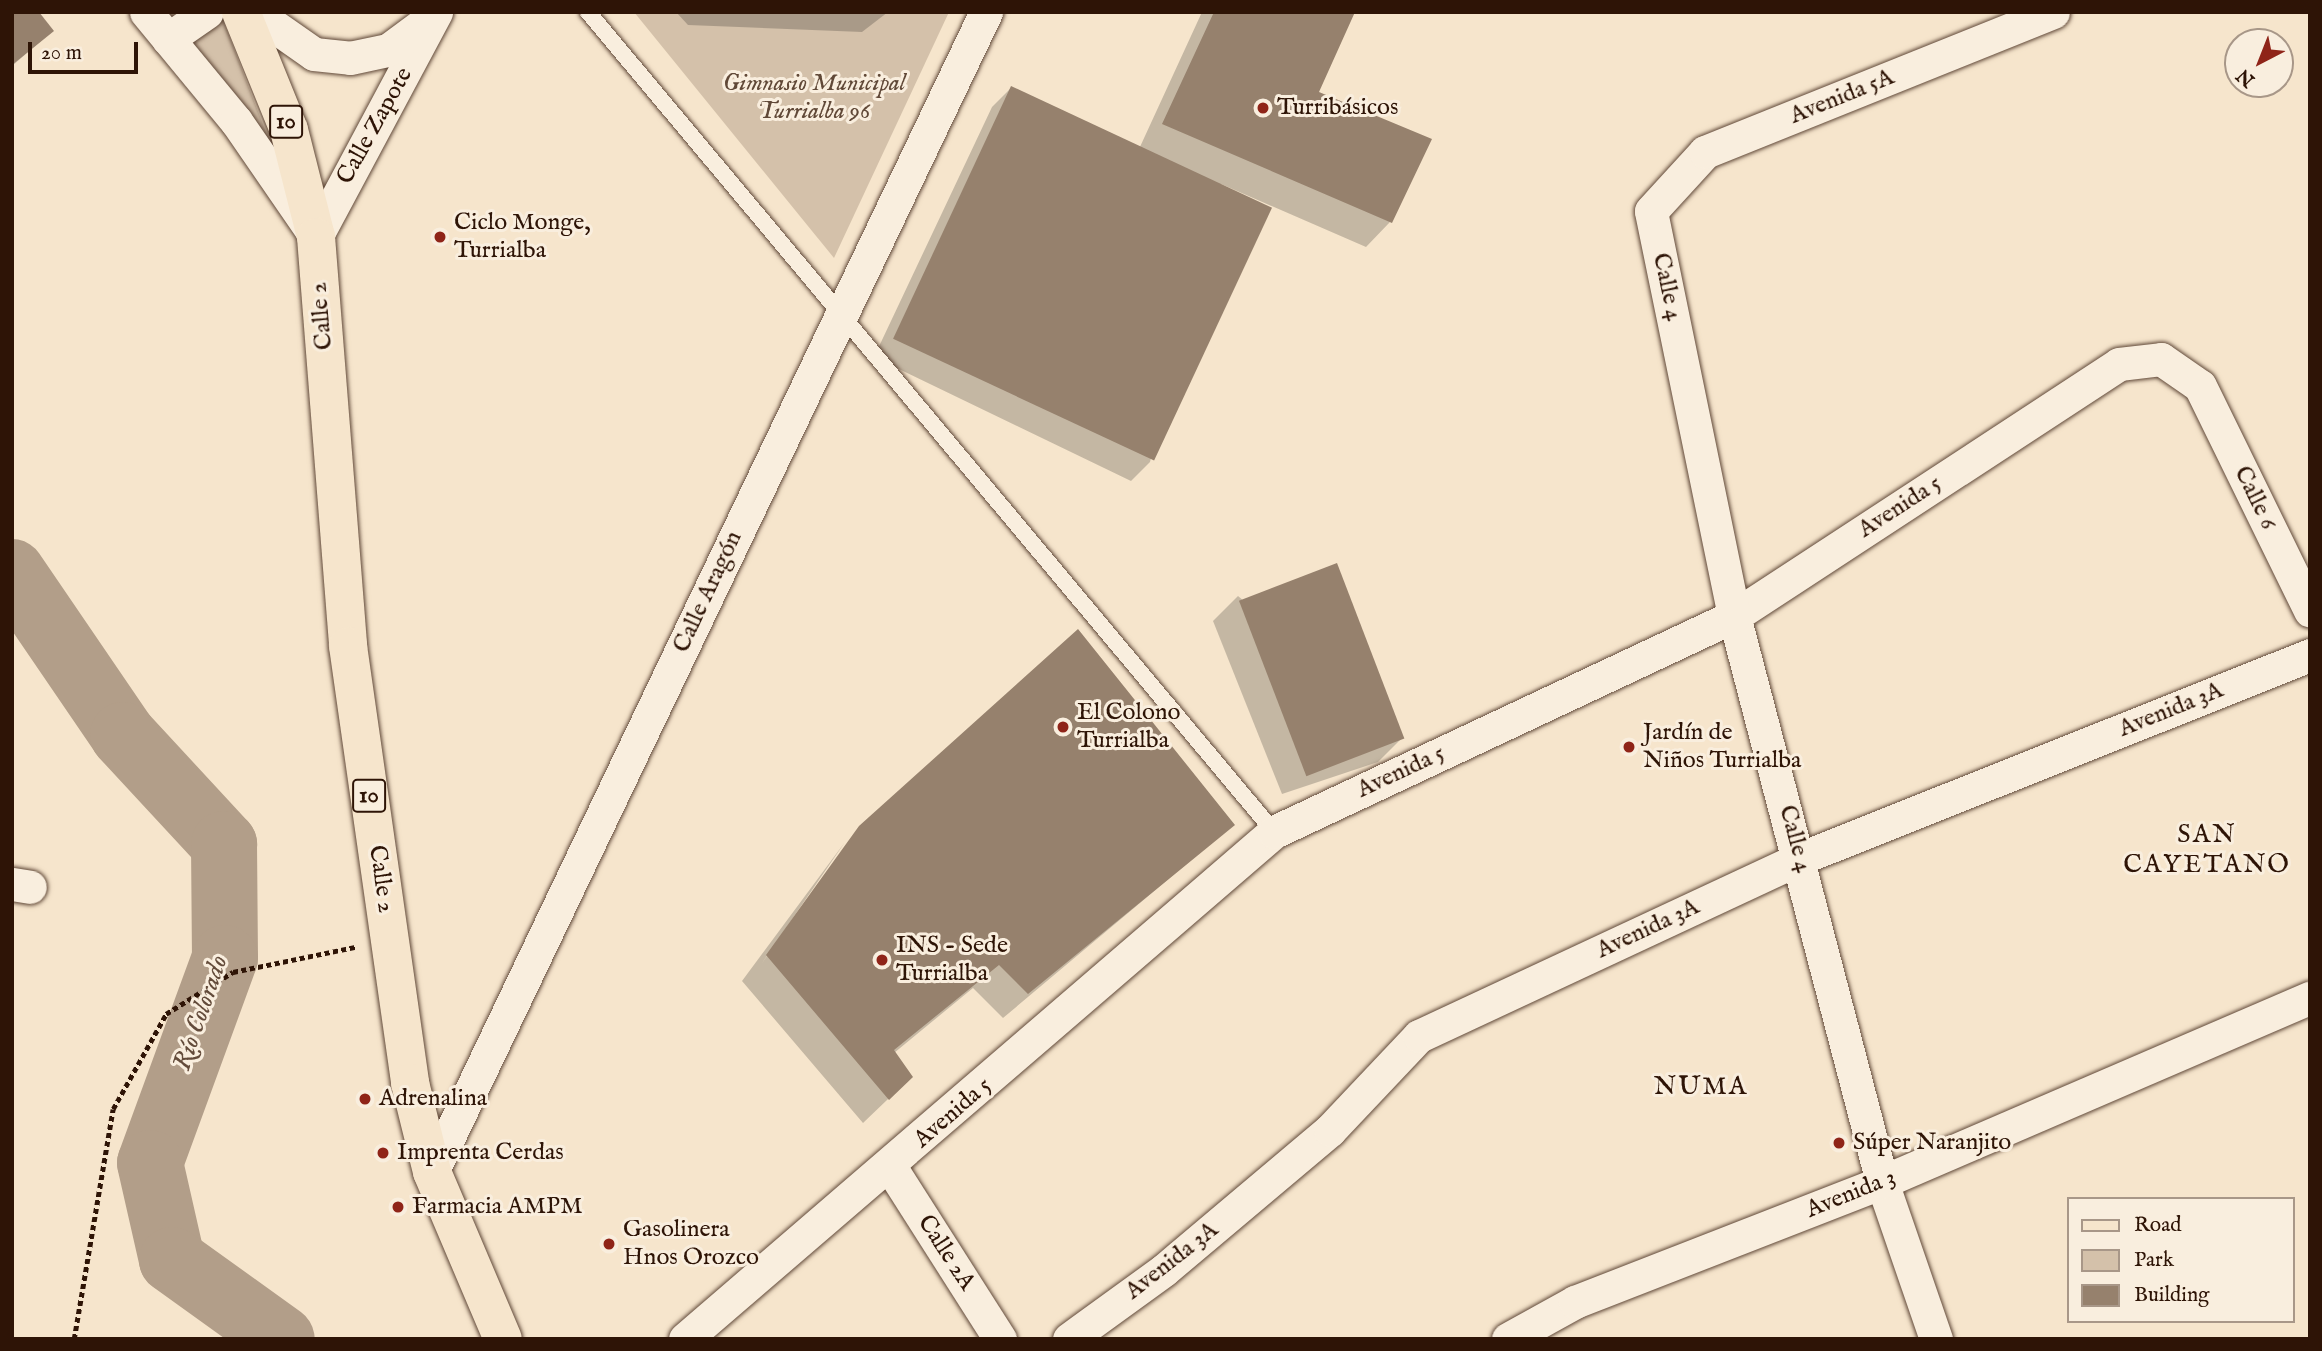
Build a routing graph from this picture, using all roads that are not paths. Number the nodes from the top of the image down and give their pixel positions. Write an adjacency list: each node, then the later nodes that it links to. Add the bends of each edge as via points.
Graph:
1 (146, 12): 9 (street)
2 (207, 12): 9 (street)
3 (241, 12): 11 (main road, 10, via 289,130)
4 (254, 12): 8 (street, Calle Zapote, via 314,54 350,58 388,50)
5 (588, 12): 12 (lane)
6 (986, 12): 12 (street, Calle Aragón)
7 (2053, 12): 10 (street, Avenida 5A, via 1704,152)
8 (435, 14): 11 (street, Calle Zapote)
9 (168, 39): 11 (street)
10 (1651, 211): 15 (street, Calle 4)
11 (316, 237): 21 (main road, Calle 2 / 10, via 348,646 410,1083)
12 (838, 318): 17 (lane); 21 (street, Calle Aragón)
13 (2200, 386): 14 (street, Calle 6); 15 (street, Avenida 5, via 2161,359 2119,364)
14 (2310, 611)
15 (1734, 615): 17 (street, Avenida 5); 18 (street, Calle 4)
16 (2310, 654): 18 (street, Avenida 3A)
17 (1273, 832): 20 (street, Avenida 5)
18 (1801, 859): 22 (street, Calle 4); 26 (street, Avenida 3A, via 1419,1036 1330,1130 1164,1270)
19 (2310, 998): 22 (street, Avenida 3)
20 (891, 1167): 24 (street, Avenida 5); 25 (street, Calle 2A)
21 (432, 1172): 23 (main road, Calle 2 / 10)
22 (1882, 1182): 27 (street, Avenida 3, via 1575,1302); 28 (street, Calle 4)
23 (503, 1339)
24 (685, 1339)
25 (1000, 1339)
26 (1069, 1339)
27 (1508, 1339)
28 (1936, 1339)

